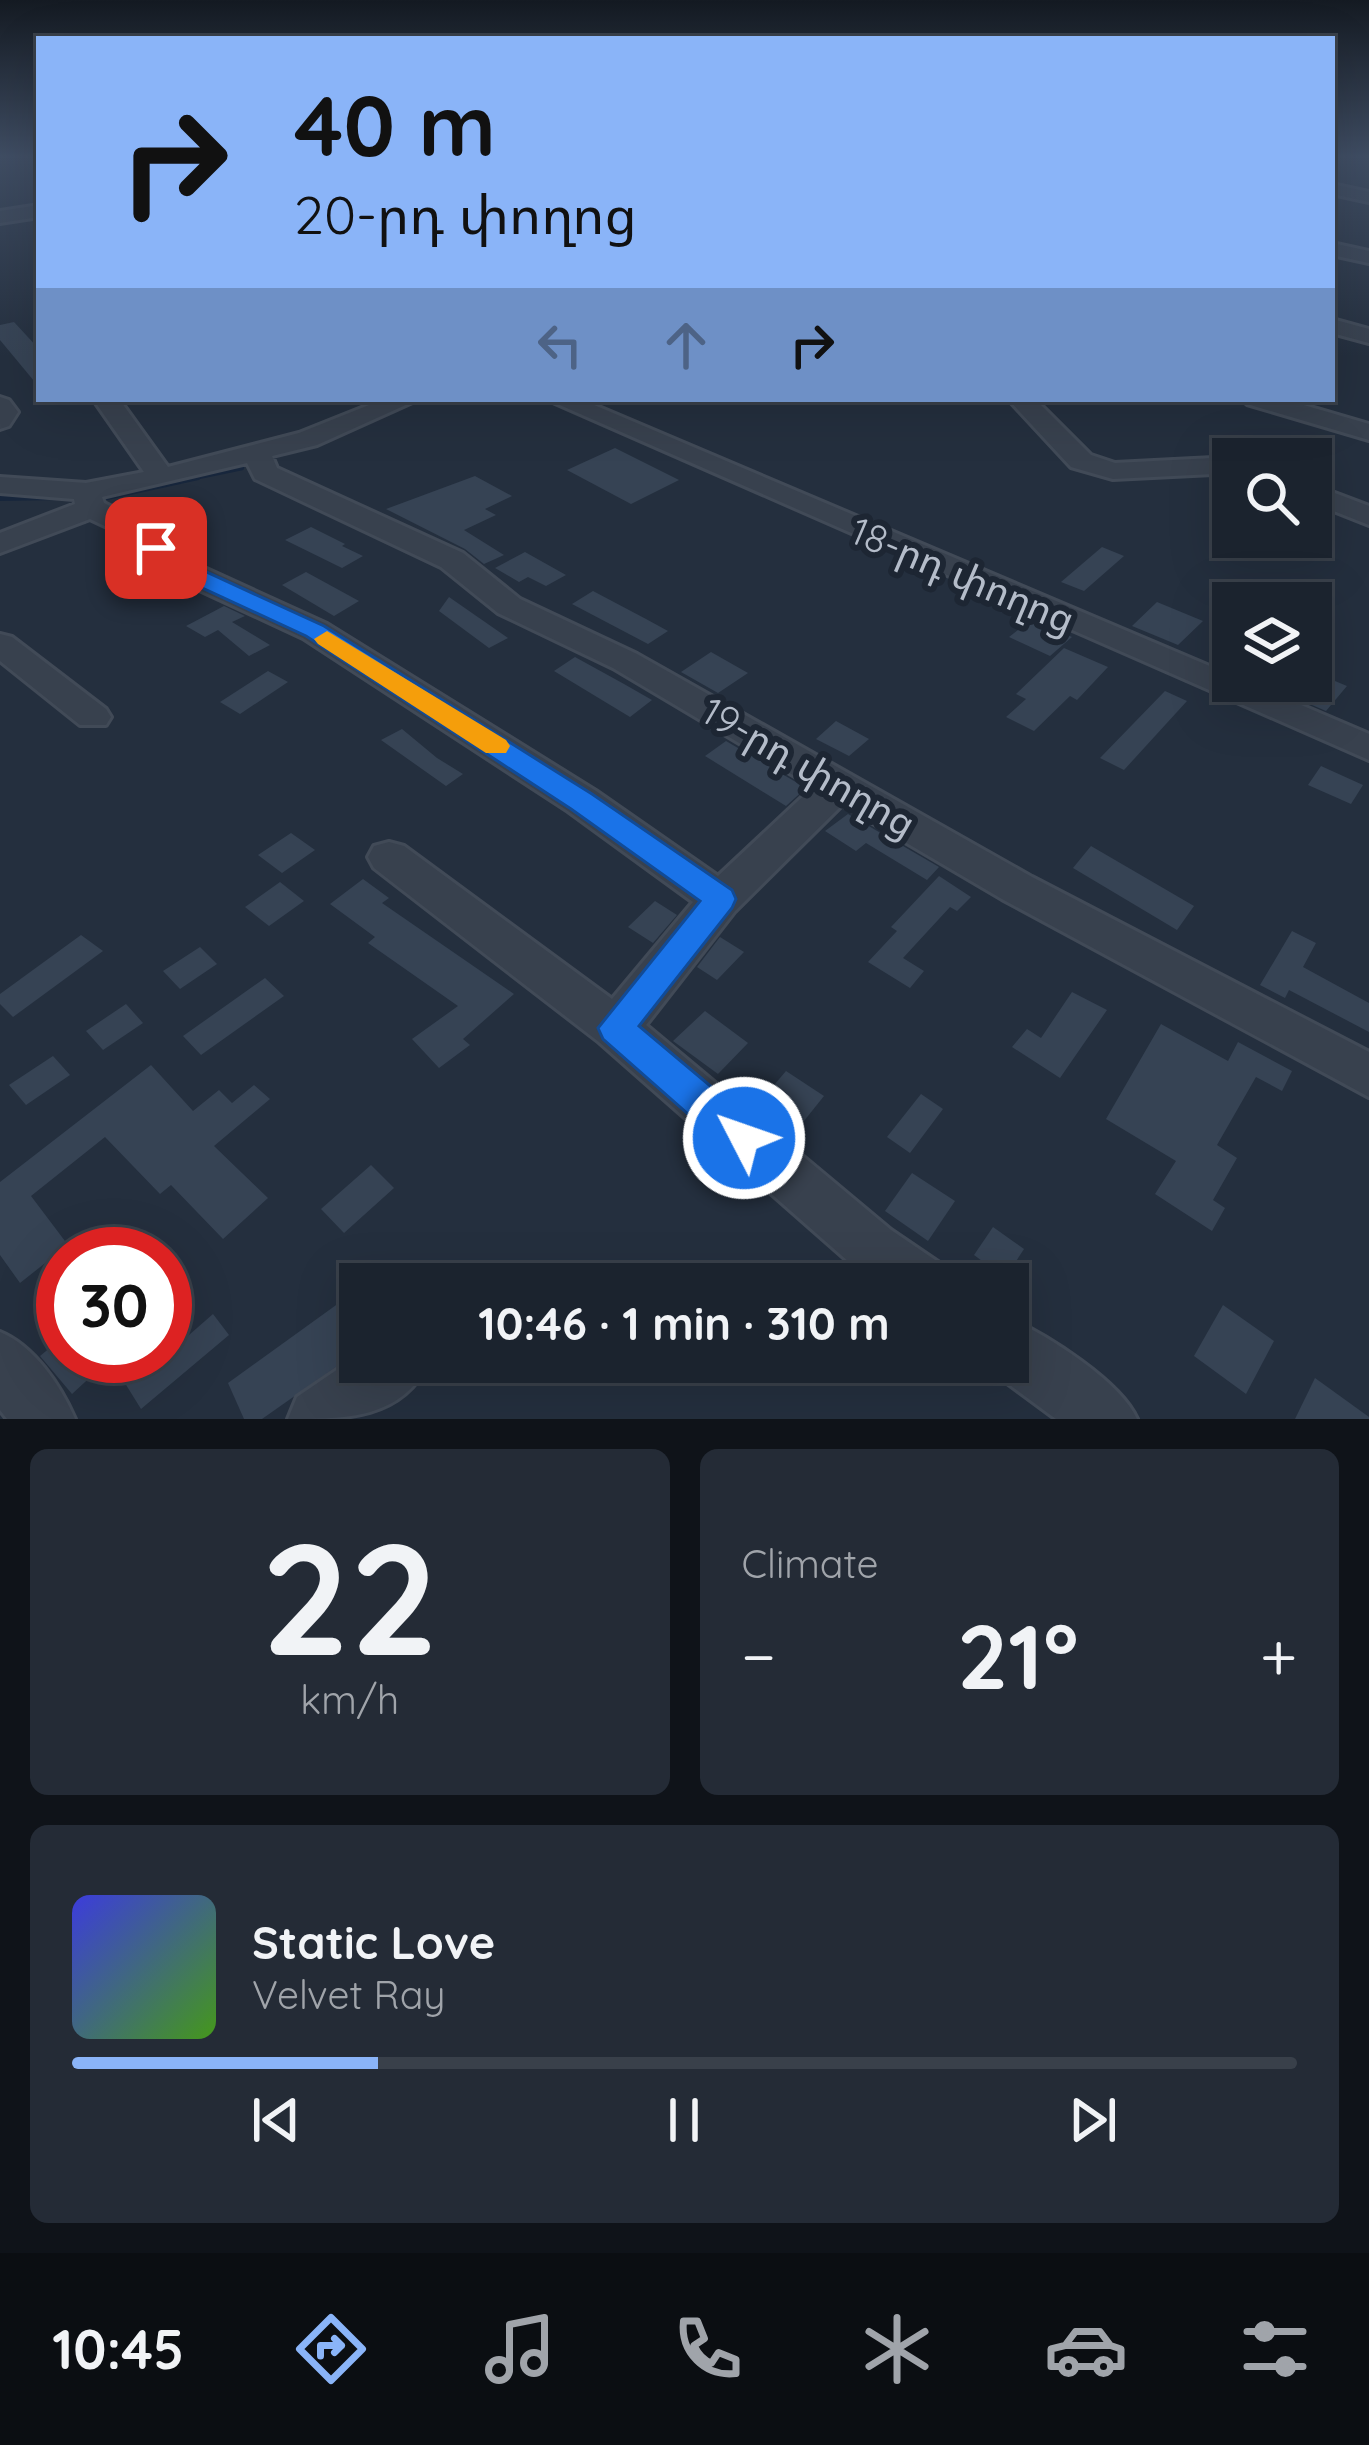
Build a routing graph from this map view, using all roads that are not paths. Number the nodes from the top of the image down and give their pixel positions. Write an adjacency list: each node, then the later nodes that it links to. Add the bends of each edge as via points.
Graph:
1 (1335, 250): 2 (street)
2 (1369, 257)
3 (1335, 327): 4 (street)
4 (1369, 336)
5 (108, 402): 13 (street)
6 (566, 402): 21 (street, 18-րդ փողոց)
7 (1025, 402): 12 (street, via 1081,460 1113,471)
8 (1266, 402): 10 (street)
9 (360, 407): 11 (street)
10 (1369, 432)
11 (258, 455): 13 (street); 22 (street, 19-րդ փողոց, via 265,473 452,560 509,606 625,661)
12 (1212, 466)
13 (160, 477): 15 (street)
14 (0, 485): 15 (street)
15 (89, 500): 18 (street); 24 (street, via 178,568 315,631)
16 (1332, 501): 17 (street)
17 (1369, 516)
18 (0, 544)
19 (0, 644): 20 (street)
20 (93, 717)
21 (1369, 748)
22 (841, 783): 24 (street); 26 (street, 19-րդ փողոց, via 1017,888)
23 (389, 857): 25 (street)
24 (720, 899): 25 (street)
25 (616, 1028): 27 (street)
26 (1369, 1076)
27 (892, 1263)
28 (0, 1361): 31 (street)
29 (1029, 1363): 33 (street)
30 (369, 1383): 32 (street)
31 (44, 1419)
32 (320, 1419)
33 (1106, 1419)

